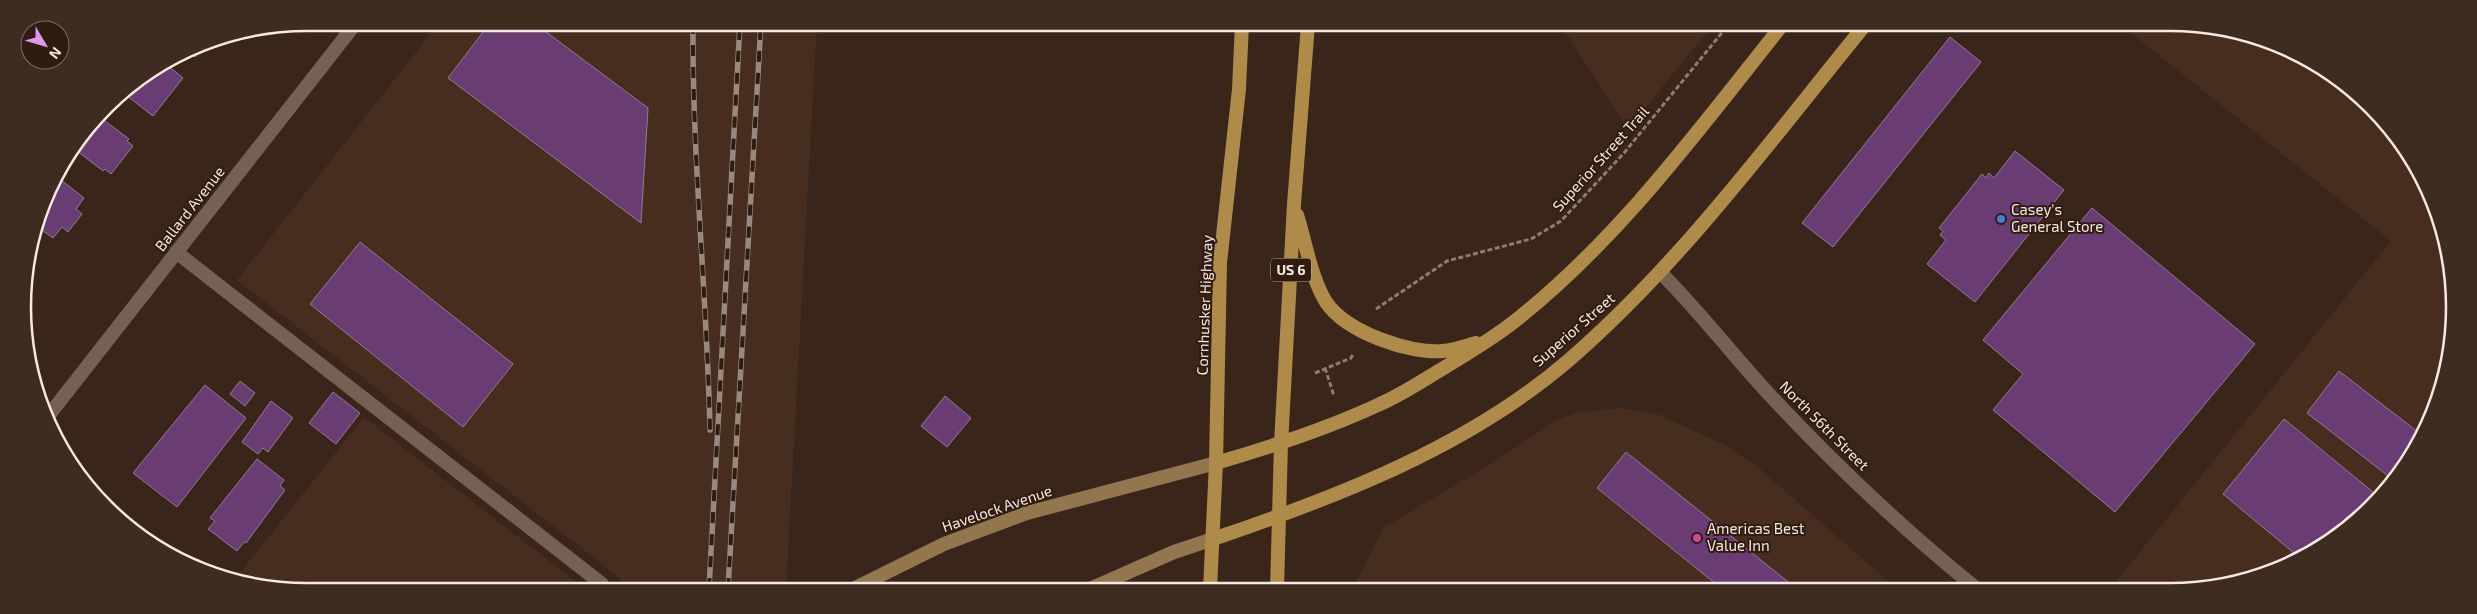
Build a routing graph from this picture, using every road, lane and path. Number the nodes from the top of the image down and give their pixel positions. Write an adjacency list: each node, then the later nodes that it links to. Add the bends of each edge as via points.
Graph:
1 (346, 31): 8 (street, Ballard Avenue)
2 (1242, 31): 18 (main road, Cornhusker Highway, via 1239,89 1220,263)
3 (1307, 31): 7 (main road, US 6)
4 (1723, 31): 10 (path, Superior Street Trail, via 1624,153 1561,221 1531,239 1447,260 1377,309)
5 (1777, 31): 11 (main road, via 1656,183 1616,227 1565,278)
6 (1859, 31): 9 (main road, Superior Street)
7 (1294, 204): 10 (main road, via 1319,288 1327,303 1344,320); 17 (main road, US 6)
8 (176, 252): 16 (street, Ballard Avenue); 21 (street)
9 (1661, 273): 19 (main road, Superior Street, via 1568,361 1473,428 1379,476); 26 (street, North 56th Street, via 1693,305 1766,391 1845,472)
10 (1364, 332): 11 (main road, via 1397,344 1443,351)
11 (1489, 340): 17 (main road, via 1380,404)
12 (1354, 351): 13 (path, via 1351,358)
13 (1325, 368): 14 (path); 15 (path)
14 (1315, 373)
15 (1337, 402)
16 (52, 412)
17 (1280, 444): 18 (main road); 19 (main road, US 6)
18 (1216, 463): 20 (main road, Cornhusker Highway); 22 (main road, Havelock Avenue, via 1027,513 944,544)
19 (1278, 516): 20 (main road, Superior Street); 25 (main road, US 6)
20 (1213, 539): 23 (main road); 24 (main road, Cornhusker Highway)
21 (601, 583)
22 (865, 583)
23 (1104, 583)
24 (1210, 583)
25 (1277, 583)
26 (1970, 583)

